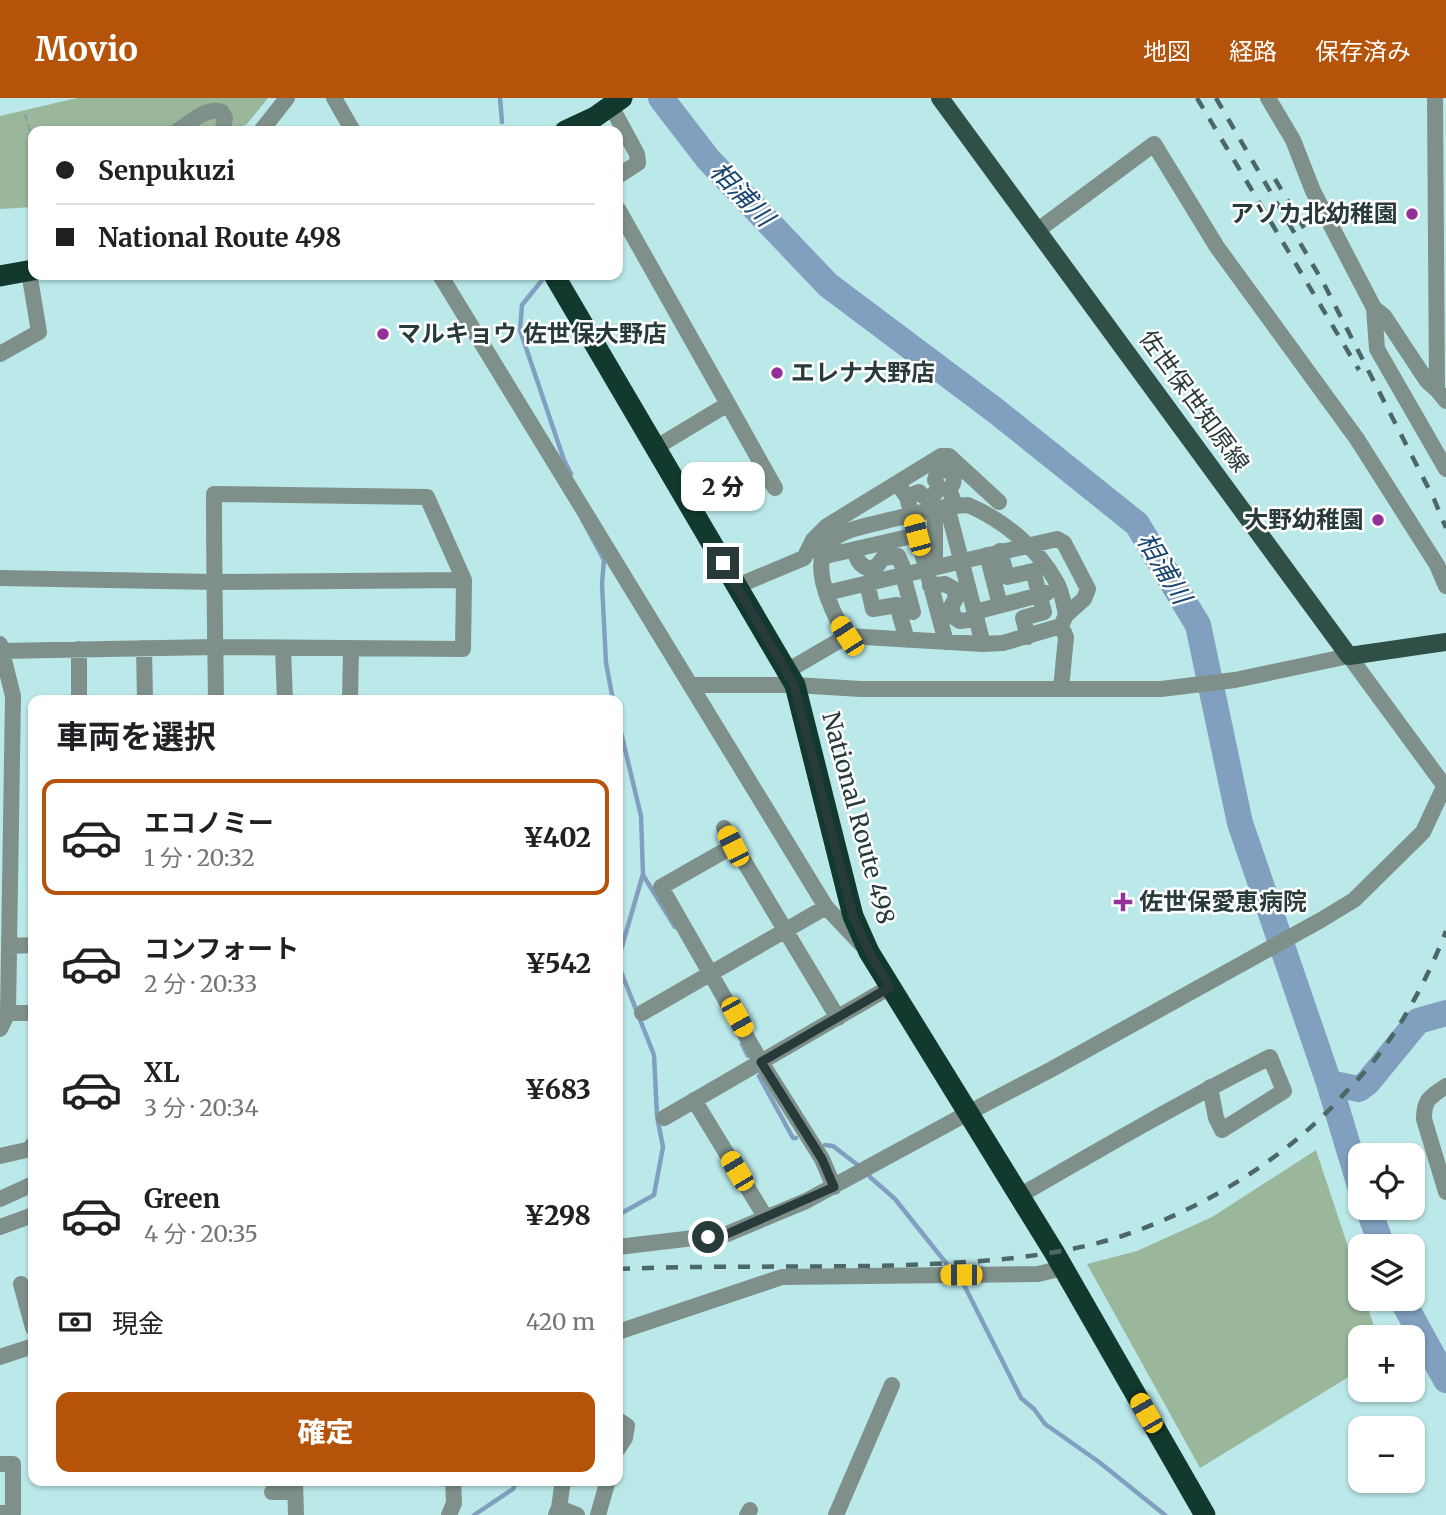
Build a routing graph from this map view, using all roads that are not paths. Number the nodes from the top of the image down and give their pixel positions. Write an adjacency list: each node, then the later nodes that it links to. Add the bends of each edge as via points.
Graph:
1 (287, 98): 9 (street)
2 (334, 98): 10 (street)
3 (940, 98): 14 (main road, 佐世保世知原線)
4 (1268, 98): 20 (street)
5 (1435, 98): 22 (street)
6 (617, 102): 11 (highway); 12 (street, via 638,163)
7 (185, 126): 8 (street, via 216,110 225,118)
8 (223, 126)
9 (265, 126)
10 (350, 126)
11 (576, 126)
12 (623, 173)
13 (623, 218): 23 (street)
14 (1038, 230): 44 (street, via 1154,144 1217,247 1357,439); 64 (main road, 佐世保世知原線)
15 (28, 271): 16 (highway)
16 (0, 276)
17 (32, 280): 21 (street, via 39,332)
18 (443, 280): 66 (street)
19 (557, 280): 24 (highway, National Route 498)
20 (1374, 308): 22 (street); 25 (street, via 1377,349)
21 (0, 354)
22 (1442, 396)
23 (728, 404): 24 (street); 26 (street)
24 (655, 448): 42 (highway, National Route 498)
25 (1446, 468)
26 (775, 488)
27 (999, 502): 42 (street, via 949,456 941,456 827,526 804,558)
28 (945, 507): 29 (street); 29 (street, via 941,485 928,477 909,493); 31 (street, via 968,505 987,513); 35 (street); 36 (street)
29 (911, 515): 30 (street); 34 (street, via 846,532 831,541)
30 (917, 535): 32 (street); 36 (street)
31 (1028, 545): 33 (street); 45 (street); 51 (street, via 1057,539 1064,543 1088,589)
32 (855, 549): 34 (street); 37 (street, via 856,558 869,569 883,558 898,556)
33 (994, 553): 35 (street); 47 (street, via 1007,577 1033,571); 49 (street, via 989,581)
34 (821, 557): 46 (street)
35 (962, 561): 36 (street); 50 (street)
36 (930, 568): 37 (street); 43 (street)
37 (905, 574): 41 (street); 48 (street)
38 (0, 578): 40 (street)
39 (464, 580): 40 (street); 40 (street, via 427,497 214,494); 60 (street, via 463,649)
40 (215, 582): 58 (street)
41 (867, 583): 46 (street); 54 (street, via 873,609 897,605)
42 (737, 586): 65 (highway, National Route 498)
43 (930, 586): 50 (street, via 945,584 954,589 951,607 960,621); 55 (street)
44 (1446, 586)
45 (1060, 590): 47 (street); 51 (street)
46 (826, 593): 52 (street)
47 (1039, 595): 49 (street); 53 (street, via 1044,612 1023,618)
48 (915, 605)
49 (1000, 605): 50 (street)
50 (976, 615): 57 (street)
51 (1064, 620): 53 (street); 67 (street)
52 (847, 636): 54 (street); 65 (street)
53 (1028, 637): 57 (street)
54 (906, 640): 55 (street)
55 (946, 642): 57 (street)
56 (1446, 642): 64 (main road)
57 (983, 645)
58 (215, 647): 59 (street); 63 (street); 70 (street)
59 (144, 648): 62 (street); 69 (street)
60 (351, 648): 63 (street); 72 (street)
61 (1, 649): 62 (street); 79 (street, via 13,696)
62 (79, 649): 68 (street)
63 (283, 649): 71 (street)
64 (1349, 656): 67 (street, via 1235,680 1161,689); 73 (street)
65 (791, 678): 66 (street); 67 (street, via 861,689); 80 (highway, National Route 498, via 853,916)
66 (691, 685): 76 (street)
67 (1061, 689)
68 (79, 695)
69 (145, 695)
70 (216, 695)
71 (285, 695)
72 (350, 695)
73 (1445, 786): 92 (street, via 1423,832 1354,900)
74 (724, 828): 75 (street)
75 (733, 846): 77 (street); 81 (street, via 661,887)
76 (826, 907): 77 (street); 80 (street)
77 (785, 930): 81 (street); 86 (street)
78 (28, 945): 79 (street)
79 (10, 946): 83 (street)
80 (869, 952): 82 (highway, National Route 498)
81 (712, 972): 85 (street); 88 (street)
82 (890, 987): 86 (street); 92 (highway, National Route 498)
83 (8, 1013): 84 (street); 87 (street)
84 (28, 1013)
85 (642, 1013)
86 (838, 1017): 88 (street)
87 (0, 1029)
88 (761, 1062): 91 (street); 98 (street, via 822,1159)
89 (1446, 1086): 96 (street, via 1428,1098 1424,1107)
90 (1210, 1087): 90 (street, via 1270,1056 1284,1091 1222,1130); 100 (street)
91 (694, 1100): 93 (street); 103 (street)
92 (968, 1113): 98 (street); 100 (highway, National Route 498)
93 (664, 1118)
94 (28, 1150): 95 (street)
95 (0, 1156)
96 (1443, 1173): 99 (street)
97 (28, 1186): 101 (street)
98 (834, 1187): 103 (street)
99 (1446, 1192)
100 (1019, 1196): 106 (highway, National Route 498)
101 (0, 1199)
102 (28, 1216): 104 (street)
103 (766, 1218): 105 (street, via 727,1234)
104 (0, 1227)
105 (623, 1246)
106 (1063, 1268): 109 (street, via 1038,1274 782,1277); 128 (highway, National Route 498)
107 (21, 1284): 108 (street)
108 (28, 1310)
109 (623, 1330)
110 (28, 1348): 111 (street)
111 (0, 1356)
112 (892, 1385): 127 (street)
113 (623, 1423): 114 (street, via 627,1426)
114 (623, 1441)
115 (0, 1464): 122 (street, via 13,1464 13,1513)
116 (295, 1486): 120 (street); 123 (street)
117 (453, 1486): 124 (street)
118 (562, 1486): 121 (street)
119 (606, 1486): 126 (street)
120 (272, 1492)
121 (557, 1511): 125 (street)
122 (0, 1513)
123 (296, 1515)
124 (449, 1515)
125 (577, 1515)
126 (598, 1515)
127 (836, 1515)
128 (1205, 1515)

